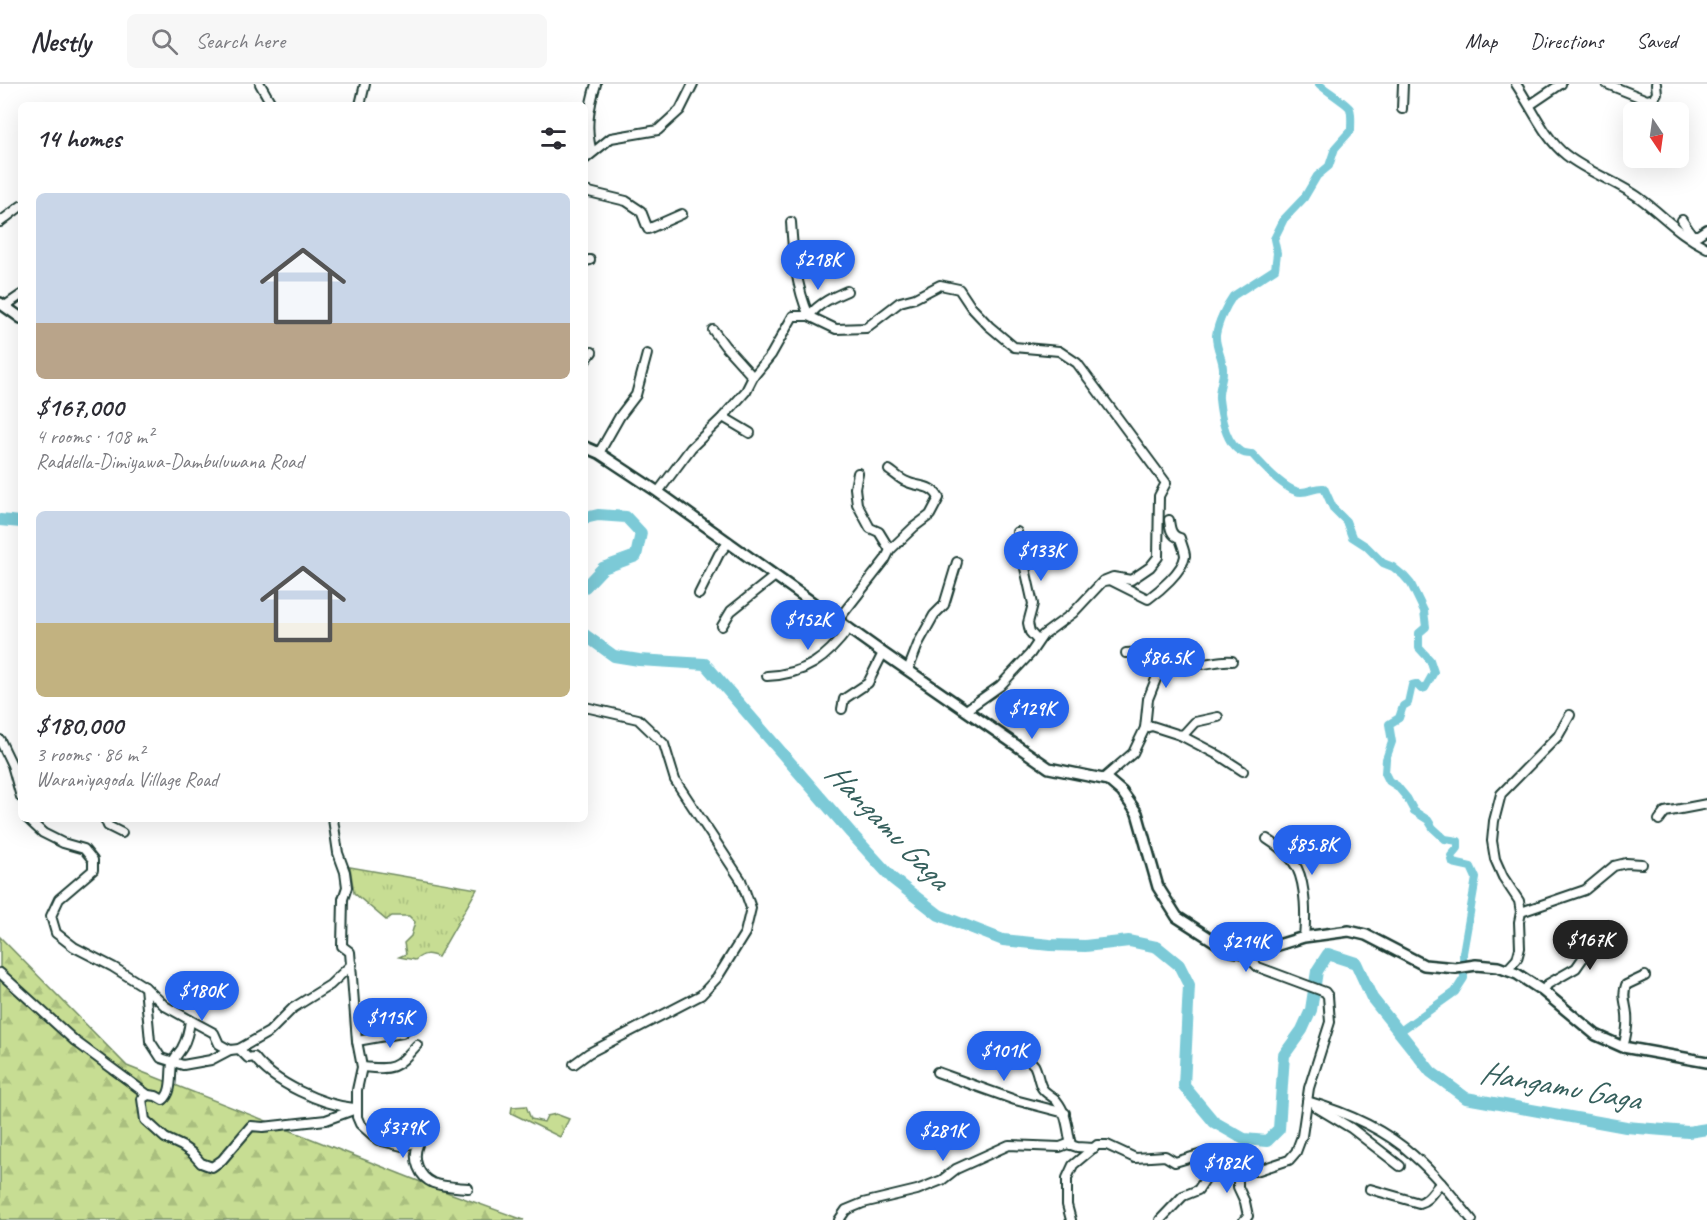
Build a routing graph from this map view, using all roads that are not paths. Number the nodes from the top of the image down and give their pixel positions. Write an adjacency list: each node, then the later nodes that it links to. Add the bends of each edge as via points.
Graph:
1 (260, 84): 10 (street)
2 (365, 84): 11 (street)
3 (596, 84): 14 (street, via 588,136)
4 (693, 84): 14 (street, via 680,110 658,130 612,138)
5 (1403, 84): 13 (street)
6 (1516, 84): 12 (street)
7 (1561, 84): 12 (street)
8 (1607, 84): 9 (street, via 1647,100 1657,93)
9 (1656, 84)
10 (270, 102)
11 (361, 102)
12 (1530, 105): 23 (street, via 1565,155 1639,198 1676,230)
13 (1402, 109)
14 (592, 152): 15 (street)
15 (588, 156)
16 (588, 193): 18 (street, via 626,201 641,212 648,229)
17 (18, 208): 20 (street)
18 (682, 214)
19 (1682, 220): 22 (street, via 1692,235 1698,236)
20 (0, 222)
21 (791, 222): 28 (street, via 793,255)
22 (1707, 229)
23 (1707, 248)
24 (847, 291): 28 (street, via 827,300)
25 (18, 296): 26 (street)
26 (3, 304): 27 (street)
27 (18, 316)
28 (809, 316): 33 (street, via 793,316); 47 (street, via 836,329 866,328 900,302 940,285 959,289 983,320 1014,347 1059,351 1077,363 1166,483 1159,496 1158,557 1131,580 1113,577)
29 (713, 330): 33 (street)
30 (592, 352): 32 (street)
31 (647, 354): 37 (street, via 636,395)
32 (588, 357)
33 (753, 378): 34 (street)
34 (723, 417): 35 (street); 40 (street, via 691,448)
35 (750, 433)
36 (588, 448): 37 (street)
37 (599, 453): 40 (street)
38 (890, 470): 44 (street, via 906,482 930,488 939,498 930,515)
39 (858, 473): 44 (street, via 857,504 870,528 879,532)
40 (658, 492): 43 (street)
41 (1169, 520): 47 (street, via 1170,530 1180,538 1185,555 1159,592 1148,599 1110,580)
42 (1017, 532): 52 (street, via 1033,604 1028,622)
43 (729, 542): 46 (street); 48 (street)
44 (890, 550): 49 (street)
45 (957, 562): 56 (street, via 944,605 924,633)
46 (775, 576): 49 (street); 50 (street, via 731,611)
47 (1103, 581): 52 (street, via 1073,613)
48 (699, 594)
49 (838, 620): 51 (street)
50 (722, 626)
51 (849, 628): 53 (street); 57 (street, via 834,648 816,662 789,675)
52 (1038, 641): 61 (street, via 1000,686)
53 (883, 653): 56 (street); 60 (street, via 868,683 844,699)
54 (1126, 653): 58 (street, via 1140,653)
55 (1232, 661): 58 (street, via 1193,664 1180,648)
56 (908, 670): 61 (street)
57 (767, 676)
58 (1157, 676): 64 (street, via 1148,699)
59 (588, 708): 98 (street, via 638,719 664,744 675,780 741,880 751,908 745,933 717,978 701,995)
60 (842, 709)
61 (966, 710): 68 (street, via 1049,768)
62 (1570, 715): 78 (street, via 1558,736 1501,794 1496,812 1492,841 1495,859)
63 (1218, 717): 65 (street, via 1195,722)
64 (1145, 728): 65 (street, via 1152,726); 68 (street, via 1133,753)
65 (1180, 735): 67 (street)
66 (0, 740): 69 (street)
67 (1243, 771)
68 (1103, 779): 81 (street, via 1122,792 1137,813 1158,887 1177,917 1222,946)
69 (18, 786)
70 (1707, 804): 71 (street, via 1665,813)
71 (1659, 820)
72 (31, 822): 86 (street, via 43,833 84,849 93,860 93,870 59,899 51,916 56,933)
73 (106, 822): 75 (street)
74 (333, 822): 82 (street, via 347,887 342,946 350,952)
75 (122, 833)
76 (1267, 839): 80 (street, via 1297,868 1305,903)
77 (1642, 864): 78 (street, via 1614,866 1585,890)
78 (1521, 912): 83 (street, via 1520,948)
79 (1606, 925): 87 (street, via 1576,968)
80 (1304, 937): 81 (street); 83 (street, via 1349,931 1366,935 1424,965 1456,968 1476,964)
81 (1244, 953): 102 (street, via 1258,967 1328,996 1330,1022)
82 (352, 964): 90 (street); 93 (street, via 330,986 293,1008 269,1032)
83 (1508, 970): 87 (street)
84 (0, 973): 101 (street, via 75,1041)
85 (1645, 976): 92 (street, via 1626,985 1624,991 1627,1012)
86 (145, 987): 88 (street, via 165,1006); 97 (street, via 150,1041 161,1058)
87 (1543, 991): 92 (street, via 1596,1035)
88 (190, 1020): 94 (street, via 214,1033 219,1044); 97 (street, via 184,1046)
89 (411, 1025): 90 (street, via 402,1033)
90 (357, 1041): 99 (street)
91 (417, 1045): 99 (street, via 389,1069)
92 (1623, 1047): 96 (street)
93 (239, 1049): 94 (street); 103 (street, via 289,1085 322,1101)
94 (230, 1050): 97 (street, via 211,1060)
95 (988, 1060): 104 (street, via 1027,1060 1034,1065 1043,1089)
96 (1707, 1062)
97 (172, 1063): 101 (street, via 167,1097 163,1100)
98 (574, 1064)
99 (362, 1067): 103 (street)
100 (937, 1072): 104 (street)
101 (147, 1095): 103 (street, via 142,1099 145,1120 165,1138 212,1167 251,1125 326,1120)
102 (1307, 1101): 108 (street, via 1351,1128); 109 (street, via 1302,1136 1289,1160 1256,1171); 110 (street, via 1336,1109 1386,1134)
103 (356, 1109): 111 (street, via 360,1124 378,1140 418,1145 416,1163 433,1183)
104 (1065, 1113): 105 (street)
105 (1071, 1145): 106 (street); 113 (street, via 1009,1145 917,1190 846,1210)
106 (1094, 1148): 107 (street, via 1107,1145 1134,1158 1165,1156 1174,1162 1202,1154); 114 (street, via 1073,1165 1067,1178)
107 (1220, 1160): 109 (street); 115 (street, via 1198,1190 1183,1196)
108 (1400, 1166)
109 (1235, 1171): 116 (street, via 1248,1216)
110 (1441, 1183): 112 (street, via 1419,1203); 117 (street)
111 (468, 1188)
112 (1370, 1189)
113 (839, 1220)
114 (1071, 1220)
115 (1160, 1220)
116 (1244, 1220)
117 (1472, 1220)

